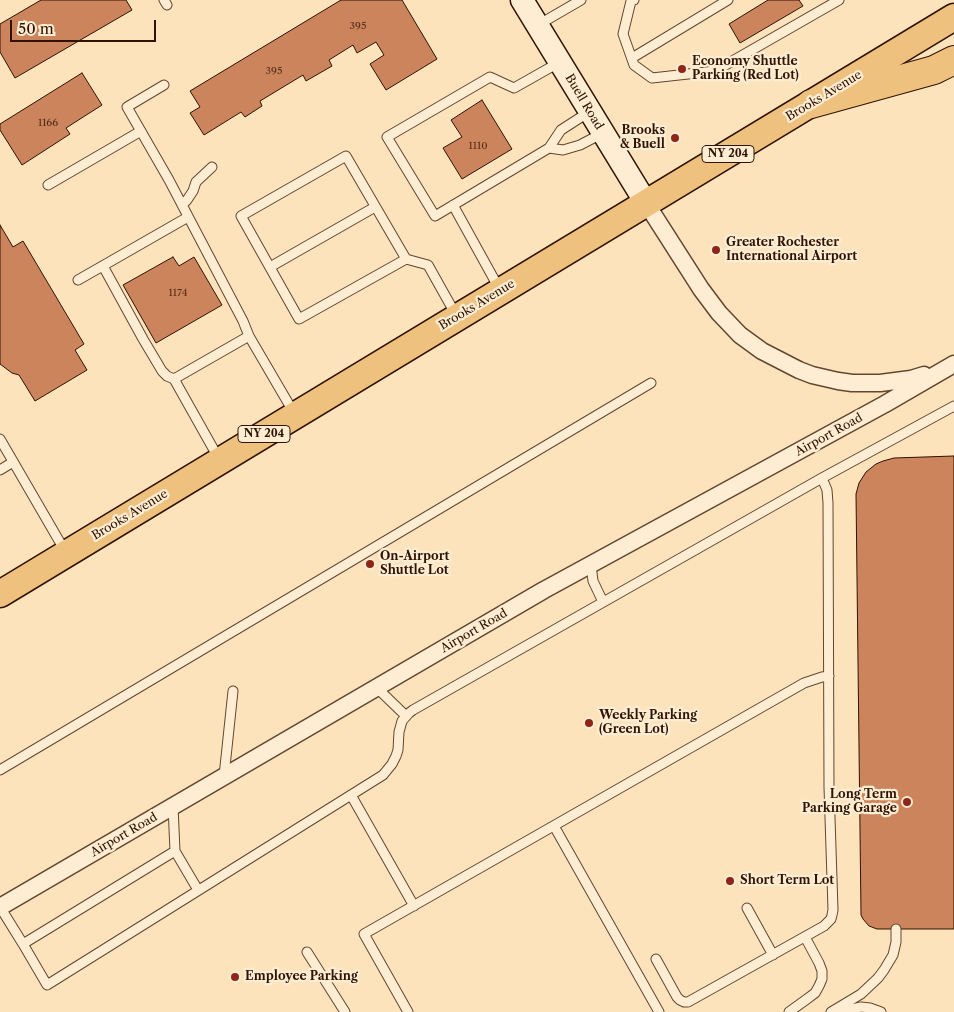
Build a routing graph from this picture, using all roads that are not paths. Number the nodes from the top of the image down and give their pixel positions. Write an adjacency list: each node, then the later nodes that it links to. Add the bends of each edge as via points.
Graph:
1 (522, 0): 7 (street, Buell Road)
2 (581, 0): 7 (lane)
3 (634, 0): 8 (lane, via 624,34)
4 (728, 0): 8 (lane)
5 (839, 0): 8 (lane, via 715,71 652,78 634,65)
6 (954, 17): 12 (main road, Brooks Avenue / NY 204)
7 (538, 25): 10 (street, Buell Road)
8 (632, 58)
9 (954, 60): 12 (highway, via 934,70)
10 (560, 62): 13 (street, Buell Road); 21 (lane, via 514,88 490,77 386,137 435,216)
11 (164, 85): 14 (lane, via 128,107)
12 (811, 104): 19 (main road, Brooks Avenue / NY 204)
13 (590, 112): 15 (street, Buell Road); 16 (lane, via 561,130)
14 (141, 131): 18 (lane); 20 (lane)
15 (603, 133): 16 (lane, via 563,150); 19 (street, Buell Road)
16 (549, 148): 21 (lane)
17 (212, 167): 20 (lane, via 196,182)
18 (48, 185)
19 (646, 203): 28 (main road, Brooks Avenue / NY 204); 31 (street, Airport Road, via 718,313 762,352 779,361 826,379 866,384 911,379)
20 (182, 205): 23 (lane)
21 (453, 205): 28 (lane)
22 (376, 207): 24 (lane); 26 (lane); 26 (lane, via 346,156 241,216)
23 (188, 217): 25 (lane); 30 (lane)
24 (406, 259): 26 (lane, via 299,319); 29 (lane, via 428,265)
25 (103, 266): 27 (lane); 32 (lane, via 162,370)
26 (270, 267)
27 (78, 280)
28 (500, 291): 29 (main road, Brooks Avenue / NY 204)
29 (457, 317): 35 (main road, Brooks Avenue / NY 204)
30 (249, 336): 32 (lane); 35 (lane)
31 (954, 363): 42 (street, Airport Road)
32 (174, 379): 37 (lane)
33 (651, 383): 49 (lane)
34 (954, 406): 40 (lane)
35 (295, 415): 37 (main road, Brooks Avenue / NY 204)
36 (0, 439): 38 (lane)
37 (220, 460): 41 (main road, Brooks Avenue / NY 204)
38 (13, 462): 39 (lane); 41 (lane)
39 (0, 470)
40 (822, 478): 44 (lane); 45 (lane, via 828,503)
41 (67, 553): 43 (main road, Brooks Avenue / NY 204)
42 (591, 565): 44 (lane, via 593,581); 46 (street, Airport Road)
43 (0, 594)
44 (603, 602): 48 (lane)
45 (829, 676): 53 (lane, via 804,684); 60 (lane, via 833,910 828,923)
46 (376, 687): 48 (lane); 50 (street, Airport Road)
47 (233, 691): 50 (lane)
48 (406, 716): 51 (lane, via 400,726 398,750 388,770)
49 (0, 770)
50 (224, 776): 52 (street, Airport Road)
51 (351, 795): 55 (lane); 56 (lane)
52 (173, 806): 54 (lane); 57 (street, Airport Road)
53 (554, 826): 56 (lane); 67 (lane)
54 (176, 851): 55 (lane); 61 (lane)
55 (198, 890): 61 (lane, via 47,985)
56 (414, 906): 66 (lane, via 364,934)
57 (0, 907): 61 (lane)
58 (746, 908): 63 (lane)
59 (896, 930): 69 (lane, via 895,948 878,978 855,999)
60 (805, 937): 63 (lane); 68 (lane, via 819,963 822,979 802,1004)
61 (23, 944)
62 (307, 952): 65 (lane)
63 (773, 955): 64 (lane, via 684,1002)
64 (656, 959)
65 (345, 1012)
66 (408, 1012)
67 (659, 1012)
68 (789, 1012)
69 (831, 1012)
70 (838, 1012): 71 (lane, via 861,1007)
71 (881, 1012)

